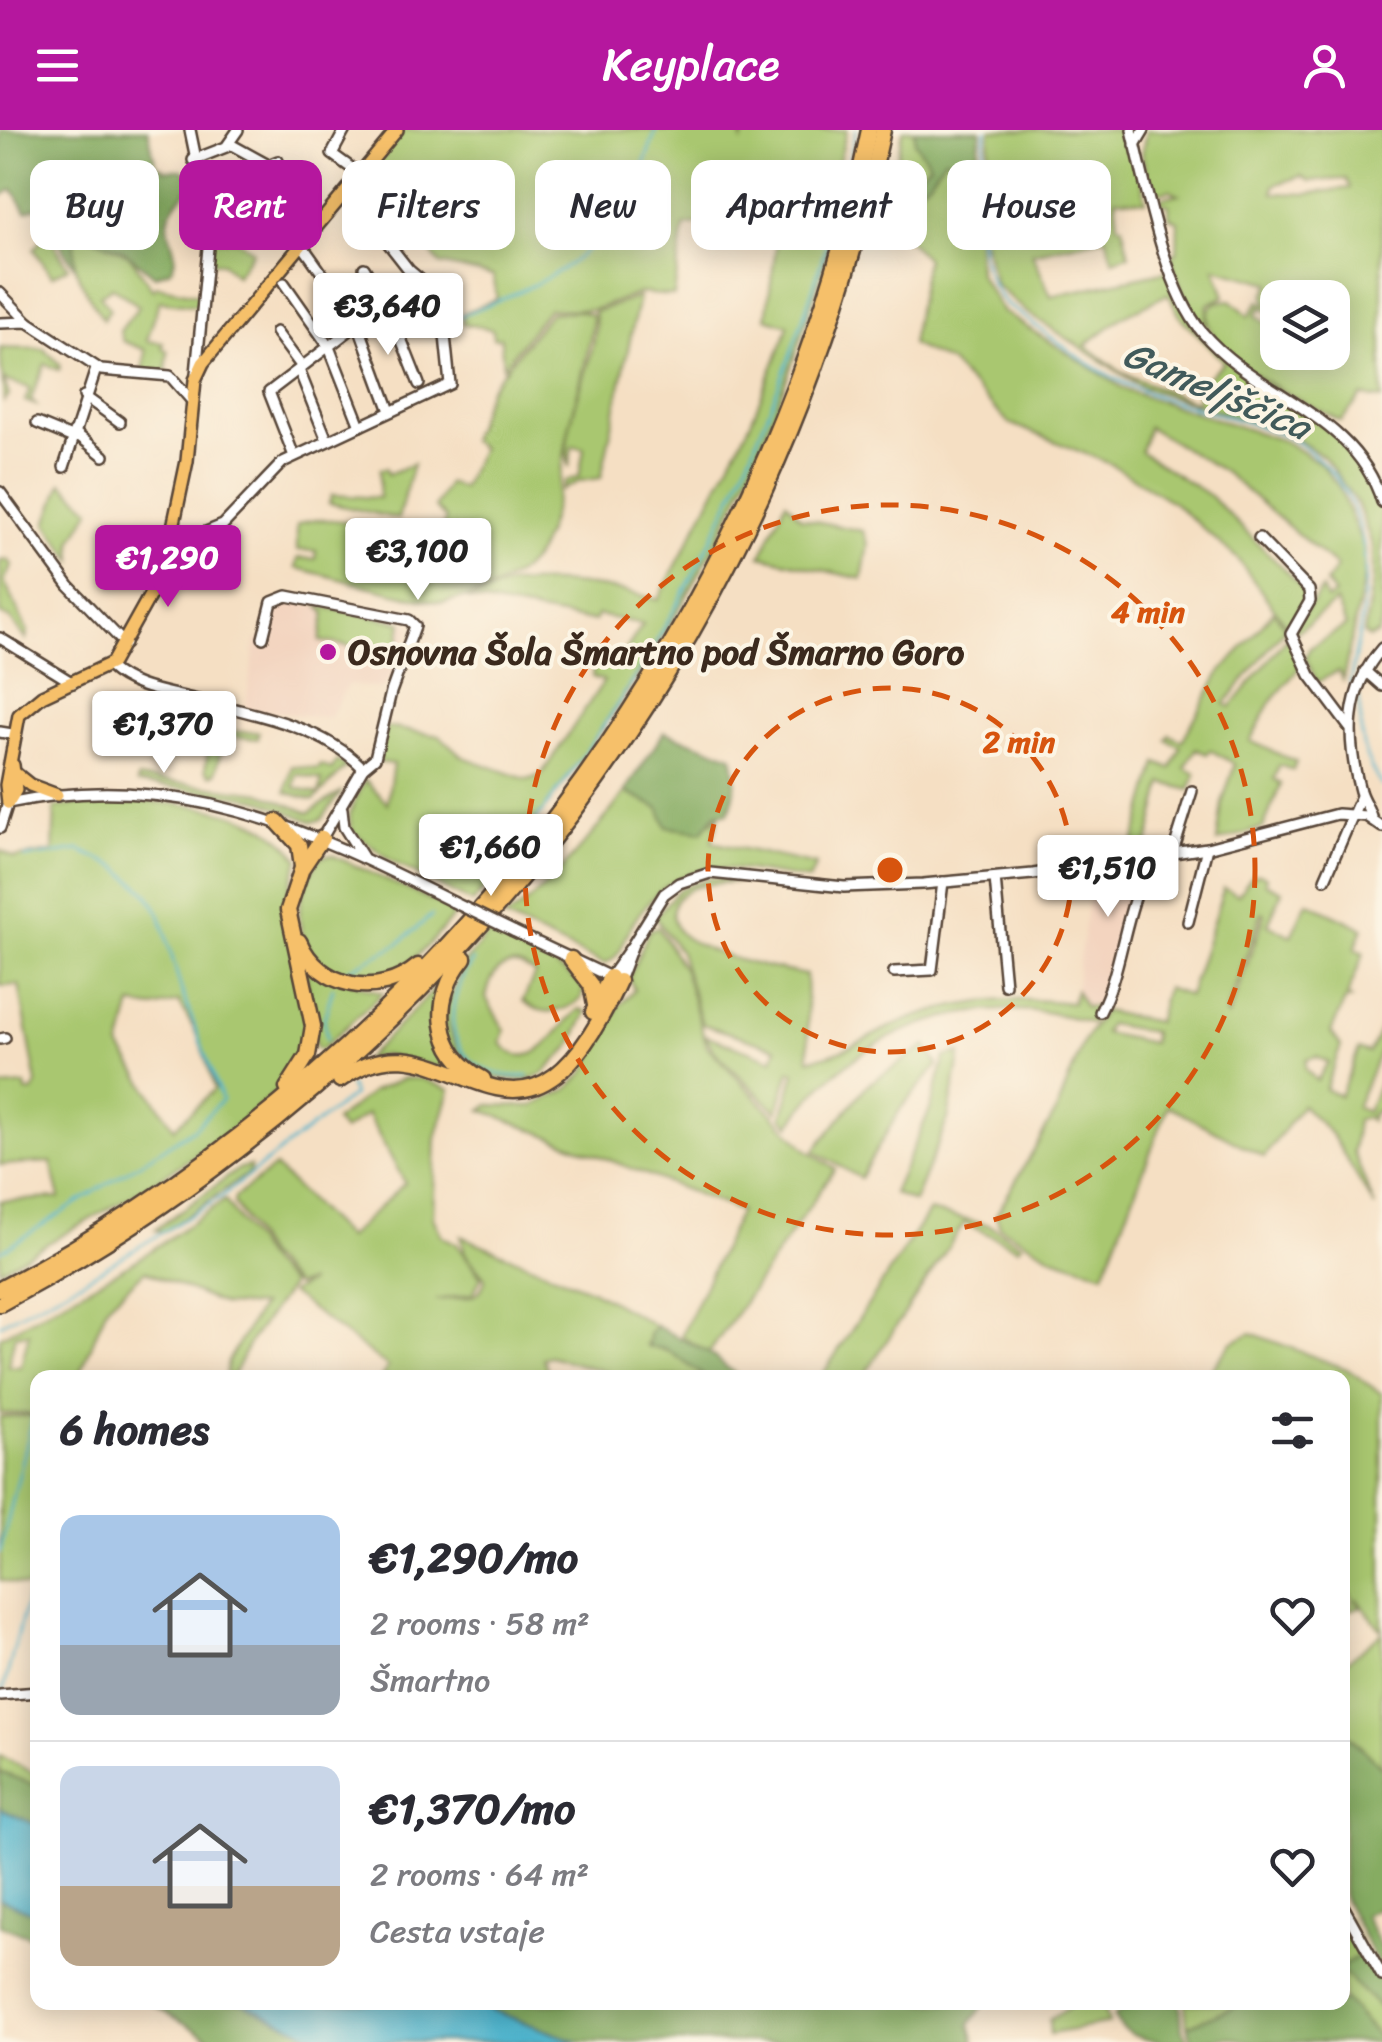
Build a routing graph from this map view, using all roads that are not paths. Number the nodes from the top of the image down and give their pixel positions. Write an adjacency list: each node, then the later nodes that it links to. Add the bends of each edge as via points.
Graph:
1 (190, 130): 11 (street)
2 (238, 130): 9 (street)
3 (345, 130): 14 (street, via 332,154)
4 (397, 130): 13 (main road)
5 (869, 130): 83 (highway, via 811,342 717,561 585,778)
6 (883, 130): 81 (highway, via 825,342 745,536 632,734)
7 (1132, 130): 10 (street)
8 (1144, 130): 10 (street)
9 (230, 144): 11 (street); 12 (street)
10 (1135, 145): 46 (street, via 1186,312 1240,367 1355,448)
11 (193, 160)
12 (258, 160)
13 (373, 160)
14 (342, 161)
15 (342, 199): 16 (main road)
16 (322, 222)
17 (208, 250): 32 (street)
18 (297, 250): 32 (main road, via 215,345)
19 (312, 250): 27 (street)
20 (393, 250): 36 (street, via 444,306 450,384)
21 (364, 268): 24 (street)
22 (284, 283): 29 (street)
23 (0, 293): 25 (street)
24 (388, 306): 27 (street); 33 (street)
25 (28, 322): 26 (street); 30 (street)
26 (0, 323)
27 (358, 324): 29 (street); 36 (street)
28 (276, 332): 31 (street)
29 (329, 347): 31 (street); 39 (street)
30 (96, 369): 34 (street); 35 (street, via 170,376)
31 (300, 369): 41 (street); 43 (street, via 268,392)
32 (196, 380): 35 (main road)
33 (420, 384)
34 (84, 396): 37 (street); 40 (street)
35 (192, 400): 48 (main road)
36 (390, 411): 39 (street)
37 (120, 422)
38 (36, 423): 40 (street)
39 (360, 426): 41 (street)
40 (72, 434): 42 (street); 44 (street)
41 (327, 440): 43 (street)
42 (104, 456)
43 (294, 456): 48 (street, via 272,469 223,525)
44 (64, 467)
45 (0, 492): 51 (street, via 69,586)
46 (1382, 502)
47 (1259, 538): 57 (street, via 1312,597 1290,634 1310,675)
48 (172, 546): 51 (main road)
49 (0, 638): 55 (street)
50 (262, 638): 60 (street, via 272,602 286,596 414,624 377,754)
51 (125, 644): 53 (main road)
52 (1382, 648): 54 (street)
53 (109, 667): 55 (main road); 60 (street, via 144,687 294,727)
54 (1365, 671): 56 (street); 57 (street)
55 (72, 683): 58 (main road, via 27,705)
56 (1382, 686)
57 (1349, 727): 64 (street)
58 (6, 733): 59 (main road)
59 (11, 756): 61 (main road); 65 (main road)
60 (363, 768): 66 (street)
61 (15, 772): 63 (main road, via 30,786); 65 (main road, via 16,790)
62 (1192, 791): 74 (street)
63 (57, 795): 65 (street); 69 (street, via 149,793)
64 (1361, 796): 67 (street); 68 (street)
65 (4, 804): 71 (street)
66 (342, 806): 72 (street); 76 (street, via 344,826)
67 (1353, 813): 68 (street); 73 (street, via 1309,818); 79 (street)
68 (1372, 820): 70 (street)
69 (277, 821): 72 (street); 77 (highway, via 299,846)
70 (1382, 827)
71 (0, 828)
72 (322, 838): 76 (street); 77 (highway); 83 (highway, via 294,913 297,936 316,967 345,984 373,985 403,976)
73 (1207, 848): 74 (street); 82 (street)
74 (1173, 852): 75 (street)
75 (1158, 853): 78 (street); 89 (street, via 1128,918)
76 (363, 858): 84 (street, bridge)
77 (302, 868): 91 (highway, via 288,920 312,1039 298,1075)
78 (996, 878): 80 (street); 87 (street)
79 (1325, 879)
80 (943, 882): 85 (street, via 932,970); 86 (street, via 844,886 710,873 664,894)
81 (495, 914): 88 (highway, via 442,1000 442,1031 464,1066 500,1084 537,1081 568,1057); 90 (highway)
82 (1188, 922)
83 (447, 946): 91 (highway)
84 (570, 959): 86 (street); 88 (highway, via 591,984)
85 (894, 972)
86 (615, 979): 88 (highway); 90 (highway, via 573,1060 540,1086 496,1090 428,1064 390,1058 362,1065)
87 (1005, 984)
88 (595, 1009)
89 (1100, 1012)
90 (298, 1106): 93 (highway, via 156,1211)
91 (259, 1120): 92 (highway, via 140,1206)
92 (0, 1289)
93 (0, 1304)
94 (30, 1693): 95 (street)
95 (0, 1695)
96 (1350, 1918): 97 (street)
97 (1382, 1976)

